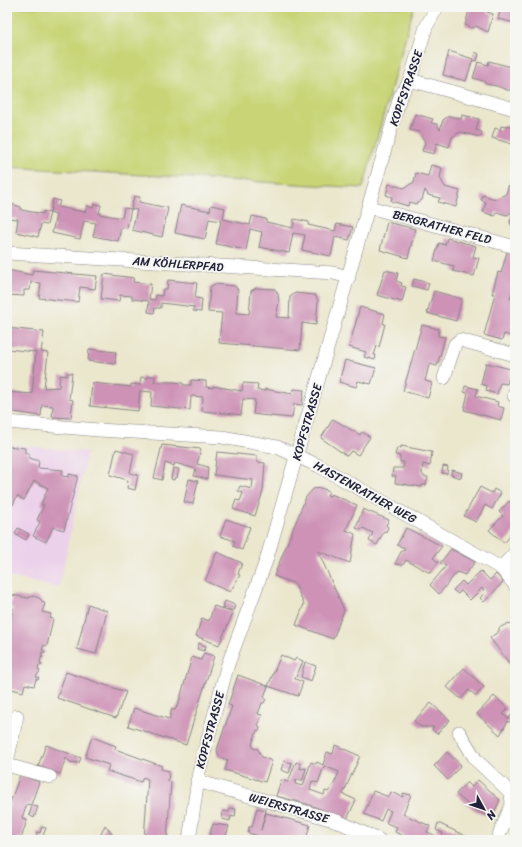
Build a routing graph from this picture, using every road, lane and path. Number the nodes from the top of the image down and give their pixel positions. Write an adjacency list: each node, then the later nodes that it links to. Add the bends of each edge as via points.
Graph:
1 (437, 7): 2 (street, KOPFSTRASSE, via 426,28)
2 (410, 80): 3 (street); 4 (street, KOPFSTRASSE, via 400,97)
3 (515, 109)
4 (369, 207): 5 (street, BERGRATHER FELD); 7 (street, KOPFSTRASSE)
5 (515, 247)
6 (7, 253): 7 (street, AM KÖHLERPFAD, via 326,273)
7 (348, 277): 11 (street, KOPFSTRASSE)
8 (515, 355): 9 (street, via 460,340 455,344)
9 (444, 378)
10 (7, 422): 11 (street, HASTENRATHER WEG, via 222,437 277,447)
11 (297, 456): 13 (street, HASTENRATHER WEG); 19 (street, KOPFSTRASSE, via 266,561 227,667)
12 (515, 553): 13 (street)
13 (501, 568): 14 (street, HASTENRATHER WEG)
14 (515, 585)
15 (17, 716): 17 (street)
16 (459, 732): 22 (street, via 476,760 511,793 512,804)
17 (7, 763): 18 (street)
18 (50, 777)
19 (197, 781): 20 (street, KOPFSTRASSE); 21 (street, WEIERSTRASSE, via 337,821)
20 (189, 840)
21 (379, 840)
22 (497, 840)

